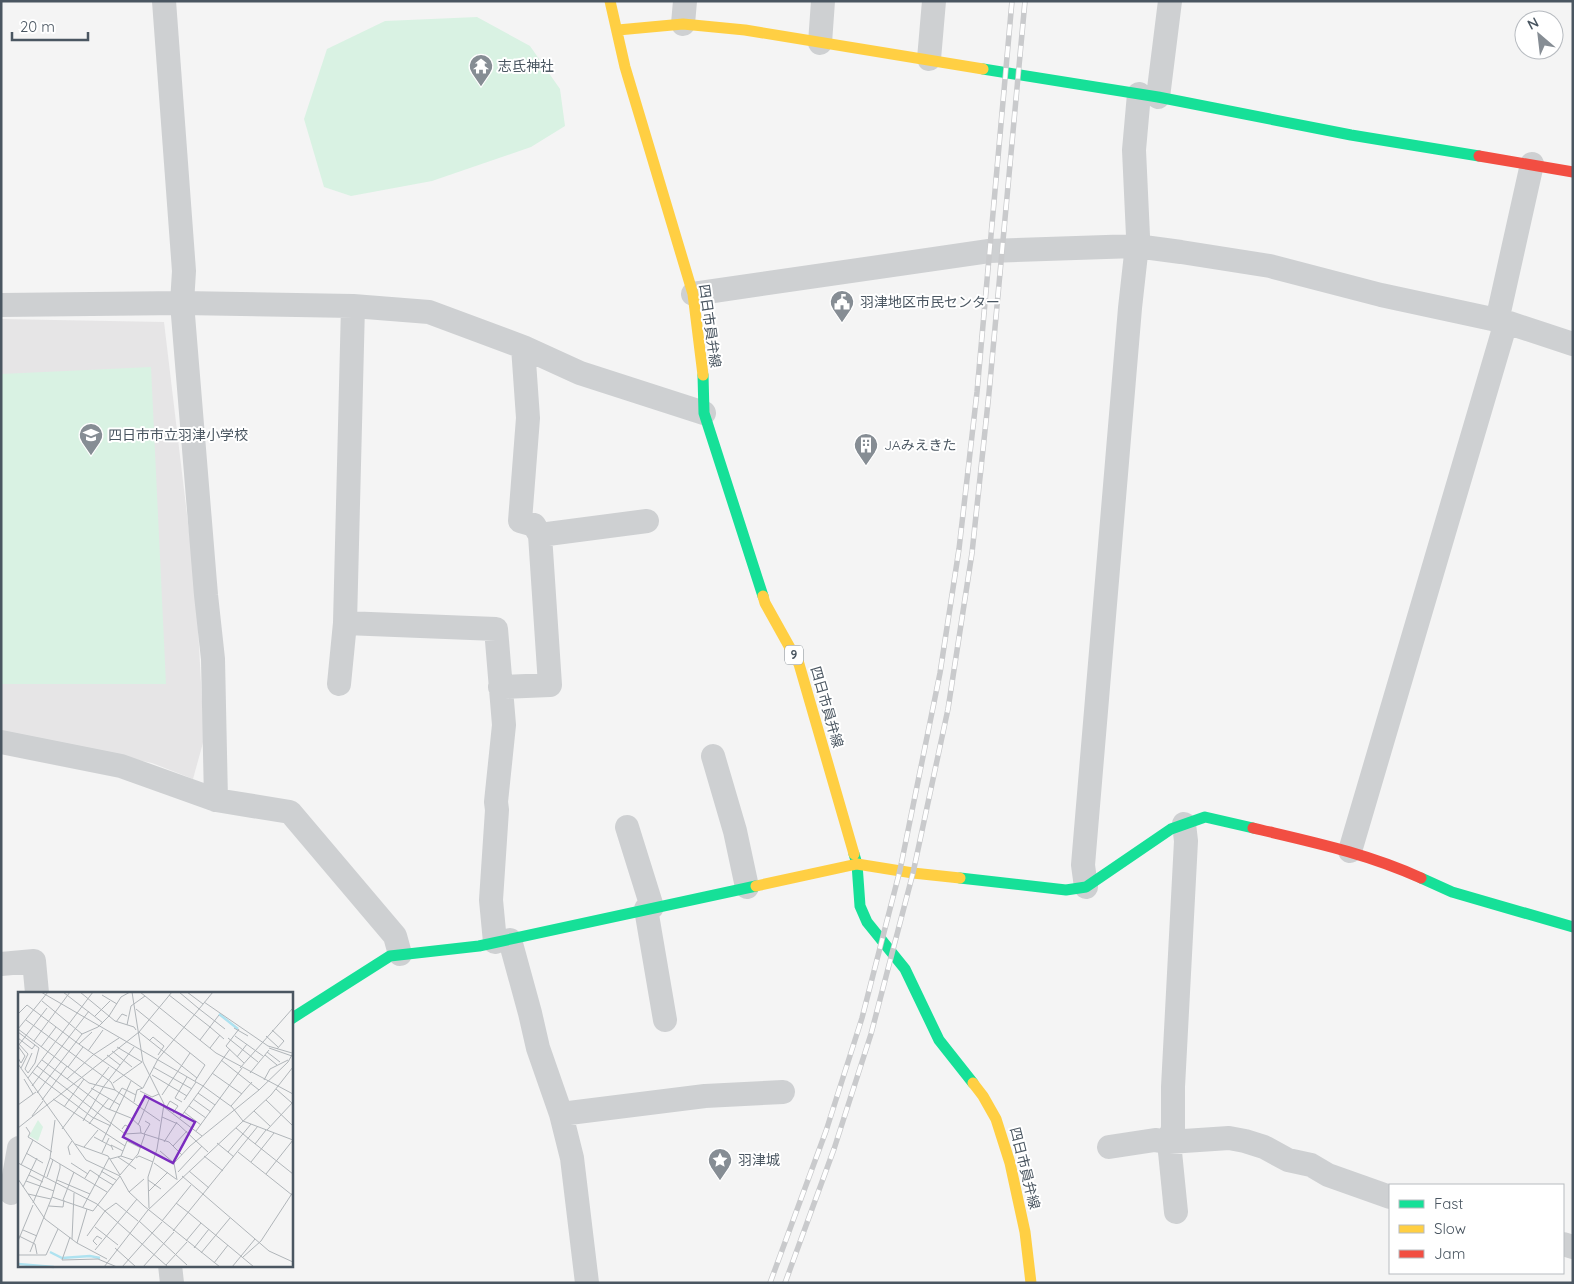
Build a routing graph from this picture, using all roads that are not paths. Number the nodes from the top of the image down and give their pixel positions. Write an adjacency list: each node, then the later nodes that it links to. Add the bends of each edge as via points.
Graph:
1 (164, 1): 15 (street, via 184,271)
2 (610, 1): 7 (street, 四日市員弁線 / 9)
3 (823, 1): 8 (street)
4 (934, 1): 9 (street)
5 (1170, 1): 10 (street)
6 (684, 13): 7 (street); 8 (street, via 745,30)
7 (618, 30): 14 (street, 四日市員弁線 / 9, via 625,67)
8 (820, 43): 9 (street)
9 (929, 59): 10 (street)
10 (1148, 95): 11 (street, via 1350,135); 13 (street, via 1134,150)
11 (1532, 164): 12 (street); 18 (street)
12 (1573, 172)
13 (1136, 246): 14 (street, via 989,251); 18 (street, via 1270,266 1381,295); 34 (street, via 1084,845)
14 (693, 294): 21 (street, 四日市員弁線 / 9)
15 (182, 303): 16 (street); 17 (street); 29 (street, via 213,659)
16 (1, 305)
17 (353, 306): 20 (street, via 429,312); 24 (street)
18 (1502, 321): 19 (street); 32 (street)
19 (1573, 344)
20 (523, 347): 21 (street, via 580,372); 23 (street, via 528,418 520,521 534,526)
21 (704, 413): 33 (street, 四日市員弁線 / 9, via 765,604 799,664)
22 (647, 521): 23 (street)
23 (540, 535): 26 (street, via 550,685)
24 (345, 623): 25 (street); 26 (street, via 496,630)
25 (339, 684)
26 (500, 687): 38 (street, via 504,725 491,900)
27 (1, 742): 29 (street, via 121,766)
28 (713, 756): 35 (street, via 735,831)
29 (216, 800): 39 (street, via 290,812 395,936)
30 (1184, 824): 32 (street, via 1205,817); 34 (street, via 1171,829); 46 (street, via 1186,841 1172,1128)
31 (627, 827): 36 (street)
32 (1350, 851): 37 (street, via 1452,892)
33 (857, 864): 34 (street, via 1066,890); 35 (street); 55 (street, 四日市員弁線 / 9, via 860,906 867,922 905,969 939,1040 984,1096 996,1119 1010,1162 1025,1232)
34 (1086, 887)
35 (747, 888): 36 (street)
36 (649, 908): 38 (street); 43 (street)
37 (1573, 927)
38 (502, 941): 39 (street); 45 (street, via 530,1012)
39 (400, 954): 42 (street, via 390,956)
40 (1, 964): 41 (street, via 34,961)
41 (37, 992)
42 (292, 1018)
43 (665, 1020)
44 (783, 1092): 45 (street, via 705,1096)
45 (560, 1114): 54 (street, via 572,1158)
46 (1168, 1142): 47 (street, via 1156,1140); 50 (street, via 1229,1138 1246,1141); 51 (street)
47 (1109, 1147)
48 (18, 1153): 49 (street)
49 (10, 1192)
50 (1389, 1197)
51 (1176, 1212)
52 (170, 1266): 53 (street)
53 (172, 1283)
54 (587, 1283)
55 (1031, 1283)

